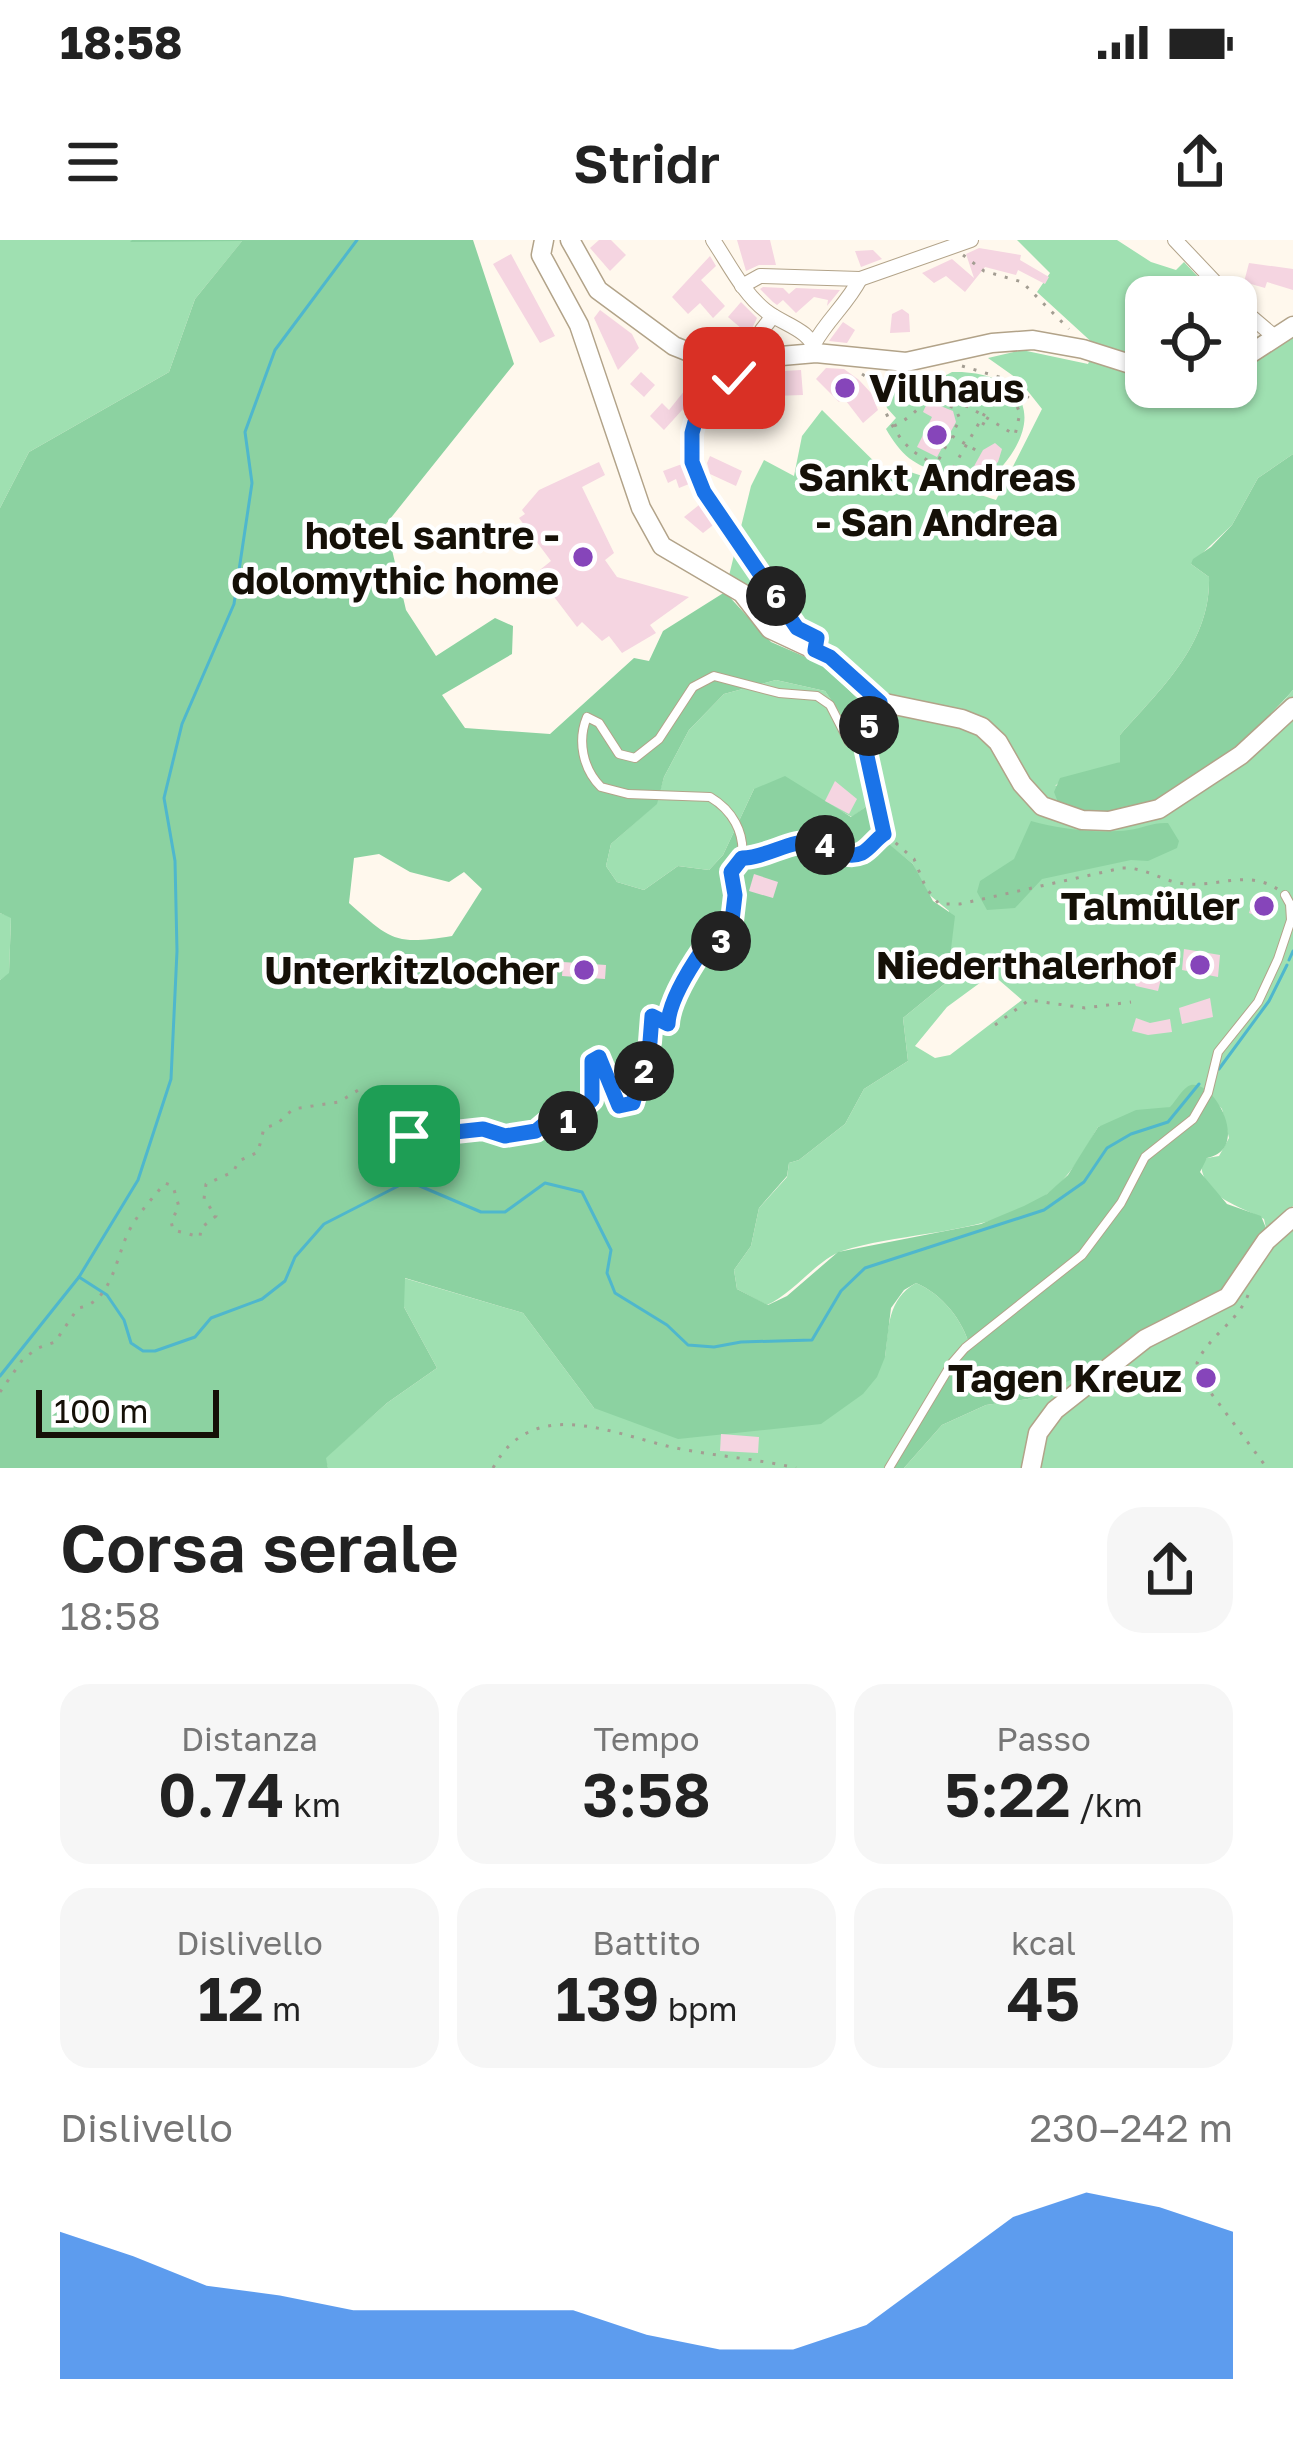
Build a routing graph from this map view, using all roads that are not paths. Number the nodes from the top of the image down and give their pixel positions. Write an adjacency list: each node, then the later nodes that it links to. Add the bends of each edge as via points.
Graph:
1 (544, 240): 18 (street, via 541,255 580,326 652,532 681,560 742,593 770,628 830,657)
2 (570, 240): 15 (street, via 608,298 674,346)
3 (713, 240): 8 (street)
4 (971, 240): 7 (street)
5 (1175, 240): 6 (street)
6 (1209, 276)
7 (860, 279): 8 (street, via 760,276); 12 (street)
8 (742, 286): 9 (street)
9 (773, 316): 12 (street, via 805,333); 14 (street)
10 (1257, 316): 11 (street)
11 (1284, 332): 13 (street)
12 (815, 349): 14 (street); 16 (street, via 906,362 1012,340)
13 (1257, 349)
14 (756, 358): 15 (street)
15 (734, 360): 17 (street, via 734,378 698,411 692,433)
16 (1125, 362)
17 (704, 492)
18 (880, 702): 19 (street, via 982,727 1042,806 1109,821 1184,795); 20 (lane, via 865,747 848,742 817,696 727,676 693,687 659,739 635,758 619,754 587,717 584,756 601,787 710,797 737,822)
19 (1293, 706)
20 (742, 858)
21 (1285, 895): 23 (lane, via 1291,920 1278,959 1258,1002 1218,1052 1193,1119 1145,1157 1082,1255 964,1348)
22 (1293, 1217): 24 (street, via 1228,1297 1157,1332 1054,1410 1038,1433)
23 (889, 1468)
24 (1031, 1468)

